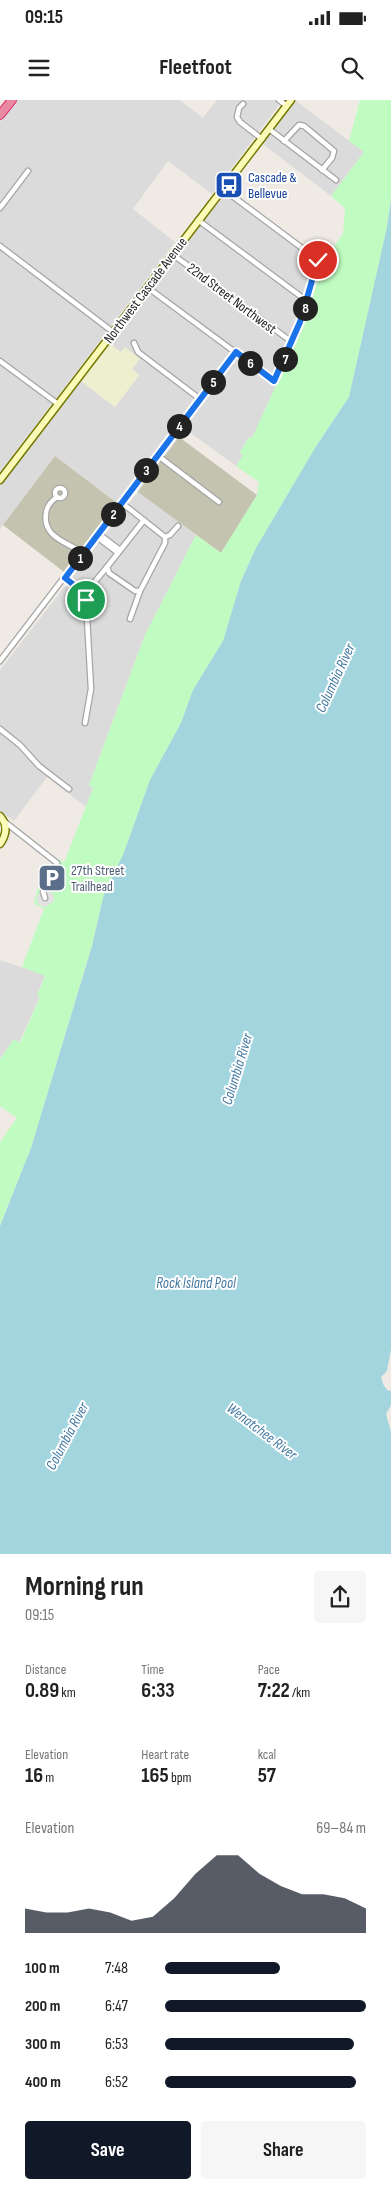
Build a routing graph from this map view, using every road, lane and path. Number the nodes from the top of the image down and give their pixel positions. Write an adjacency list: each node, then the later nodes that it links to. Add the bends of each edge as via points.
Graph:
1 (12, 100): 5 (highway)
2 (279, 100): 3 (street)
3 (289, 103): 6 (street, Northwest Cascade Avenue)
4 (243, 104): 7 (street, via 237,117)
5 (1, 111)
6 (269, 129): 7 (street, Northwest Cascade Avenue); 8 (street)
7 (262, 139): 12 (street, Northwest Cascade Avenue)
8 (284, 141): 9 (street); 9 (street, via 295,126 304,126 334,151)
9 (322, 170): 11 (street)
10 (28, 171): 13 (street)
11 (336, 180)
12 (223, 189): 14 (street, Northwest Cascade Avenue); 18 (street, via 318,260)
13 (0, 208)
14 (198, 220): 16 (street, Northwest Cascade Avenue); 18 (street)
15 (0, 246): 19 (street)
16 (172, 254): 17 (street, Northwest Cascade Avenue); 20 (street, 22nd Street Northwest)
17 (147, 287): 19 (street, Northwest Cascade Avenue); 22 (street)
18 (307, 301): 20 (street)
19 (113, 332): 25 (street, Northwest Cascade Avenue)
20 (292, 342): 22 (street, via 274,381)
21 (134, 343): 24 (street, via 138,352)
22 (236, 352): 24 (street)
23 (0, 361): 25 (street)
24 (200, 399): 26 (street)
25 (58, 404): 27 (street, Northwest Cascade Avenue)
26 (157, 455): 29 (street); 30 (street)
27 (0, 480)
28 (57, 497): 36 (street, via 46,509 48,529 59,540)
29 (218, 502)
30 (122, 503): 31 (street); 33 (street)
31 (144, 520): 34 (street); 35 (street)
32 (178, 526): 34 (street)
33 (98, 536): 35 (street); 36 (street)
34 (165, 537): 40 (street, via 165,543)
35 (119, 551): 37 (street)
36 (84, 554): 38 (street)
37 (107, 567): 39 (street); 40 (street, via 109,573 135,591)
38 (65, 578): 42 (street); 43 (street, via 83,592 86,600 91,689)
39 (88, 590)
40 (140, 591): 41 (street)
41 (130, 619)
42 (0, 661)
43 (85, 723)
44 (0, 729): 45 (street)
45 (69, 789)
46 (0, 816): 47 (street)
47 (5, 822): 48 (street, via 6,832); 49 (street, via 58,865 43,892)
48 (0, 844)
49 (45, 898)

